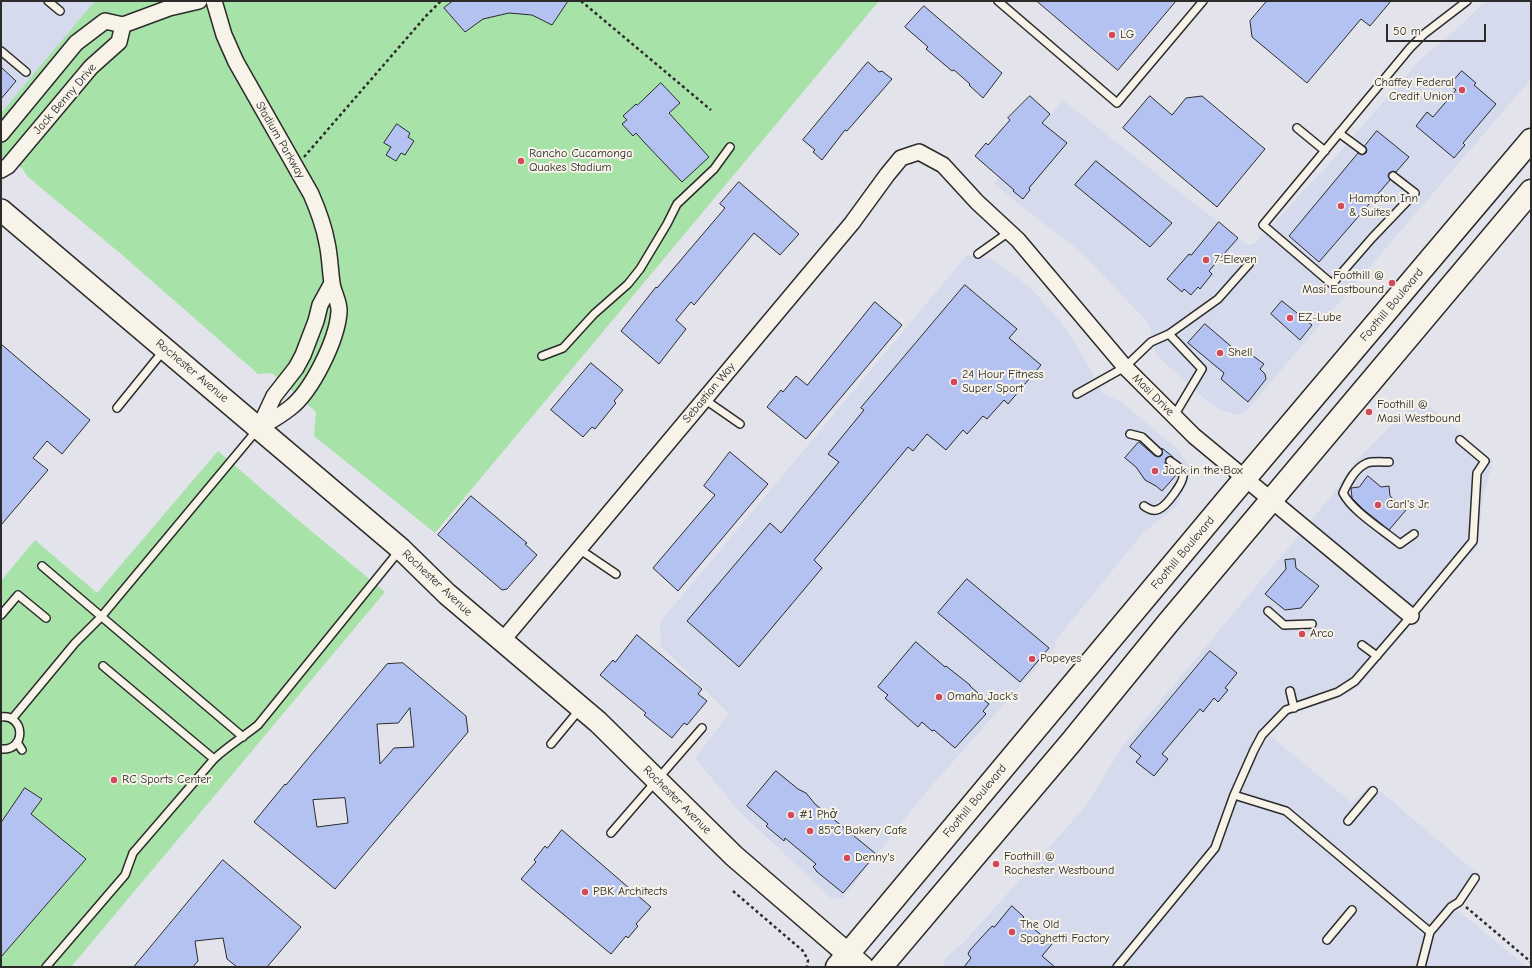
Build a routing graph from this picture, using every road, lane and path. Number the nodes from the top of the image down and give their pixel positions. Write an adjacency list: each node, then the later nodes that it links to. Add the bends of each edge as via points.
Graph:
1 (48, 1): 9 (lane)
2 (199, 1): 10 (street, via 169,8)
3 (214, 1): 22 (street, Stadium Parkway, via 224,35 236,62)
4 (441, 1): 22 (path)
5 (581, 1): 13 (path)
6 (998, 1): 7 (lane, via 1117,103)
7 (1203, 1)
8 (1467, 1): 15 (lane, via 1410,48)
9 (60, 11)
10 (123, 25): 16 (street, via 105,20 76,43); 23 (street, Jack Benny Drive, via 119,42 91,67 8,166)
11 (1, 51): 12 (lane)
12 (26, 72)
13 (711, 110)
14 (1297, 128): 19 (lane)
15 (1339, 133): 19 (lane); 20 (lane)
16 (1, 134)
17 (1531, 140): 46 (main road, Foothill Boulevard)
18 (730, 147): 33 (lane, via 714,169 677,204 668,224 628,284 594,314 563,348)
19 (1325, 150): 24 (lane, via 1263,225 1332,284 1415,193)
20 (1362, 150)
21 (919, 152): 27 (street, Masi Drive, via 943,165); 36 (street, Sebastian Way, via 901,158 852,224)
22 (296, 166): 30 (street, Stadium Parkway, via 322,222 328,243)
23 (1, 170)
24 (1393, 176)
25 (1531, 191): 47 (main road)
26 (1, 210): 32 (main road, Rochester Avenue)
27 (1009, 232): 28 (lane); 34 (street, Masi Drive)
28 (978, 254)
29 (1249, 264): 31 (lane, via 1218,299)
30 (332, 283): 40 (street, via 320,305 303,355 274,396); 40 (street, Stadium Parkway, via 340,311 332,339 317,374 291,408)
31 (1169, 334): 34 (lane, via 1151,342); 38 (lane, via 1202,369)
32 (165, 349): 37 (lane); 40 (main road, Rochester Avenue)
33 (542, 356)
34 (1125, 367): 35 (lane); 38 (street, Masi Drive)
35 (1076, 394)
36 (704, 399): 39 (lane); 51 (street, Sebastian Way)
37 (117, 408)
38 (1174, 416): 46 (street, Masi Drive, via 1194,436)
39 (740, 424)
40 (259, 428): 50 (main road, Rochester Avenue); 57 (lane)
41 (1130, 434): 43 (lane, via 1142,437)
42 (1460, 440): 56 (lane, via 1485,461 1478,473 1473,540)
43 (1158, 452)
44 (1170, 461): 48 (lane, via 1182,470 1183,481 1158,510)
45 (1389, 462): 49 (lane, via 1368,462 1358,469 1343,493 1346,500 1400,544)
46 (1246, 478): 47 (street, Masi Drive); 88 (main road, Foothill Boulevard)
47 (1271, 500): 56 (street, Masi Drive); 91 (main road)
48 (1144, 506)
49 (1414, 534)
50 (401, 549): 60 (main road, Rochester Avenue, via 447,594); 70 (lane, via 258,725)
51 (579, 549): 53 (lane); 60 (street, Sebastian Way)
52 (42, 566): 57 (lane)
53 (616, 574)
54 (1268, 611): 59 (lane, via 1284,625)
55 (1, 615): 58 (lane, via 18,595)
56 (1411, 616): 62 (lane)
57 (100, 617): 68 (lane); 70 (lane)
58 (46, 618)
59 (1312, 624)
60 (502, 641): 65 (main road, Rochester Avenue)
61 (1362, 645): 62 (lane)
62 (1377, 656): 66 (lane, via 1346,688)
63 (102, 666): 75 (lane)
64 (1290, 691): 66 (lane)
65 (581, 708): 72 (lane); 76 (main road, Rochester Avenue)
66 (1294, 708): 78 (lane, via 1286,710 1262,735)
67 (1, 717): 68 (lane)
68 (12, 719): 71 (lane, via 20,730)
69 (702, 728): 76 (lane)
70 (243, 737): 75 (lane)
71 (17, 742): 73 (lane, via 10,748); 74 (lane)
72 (551, 744)
73 (1, 749)
74 (22, 750)
75 (214, 759): 89 (lane, via 133,853 125,875)
76 (658, 780): 80 (lane); 88 (main road, Rochester Avenue, via 734,856)
77 (1373, 791): 79 (lane)
78 (1234, 795): 85 (lane, via 1286,811); 92 (lane, via 1215,848)
79 (1348, 821)
80 (611, 833)
81 (1475, 878): 83 (lane)
82 (733, 891): 90 (path, via 803,951 808,960)
83 (1459, 902): 85 (lane, via 1451,907); 87 (path)
84 (1352, 910): 86 (lane)
85 (1430, 932): 93 (lane)
86 (1327, 940)
87 (1531, 962)
88 (849, 963)
89 (46, 967)
90 (807, 967)
91 (881, 967)
92 (1117, 967)
93 (1421, 967)

